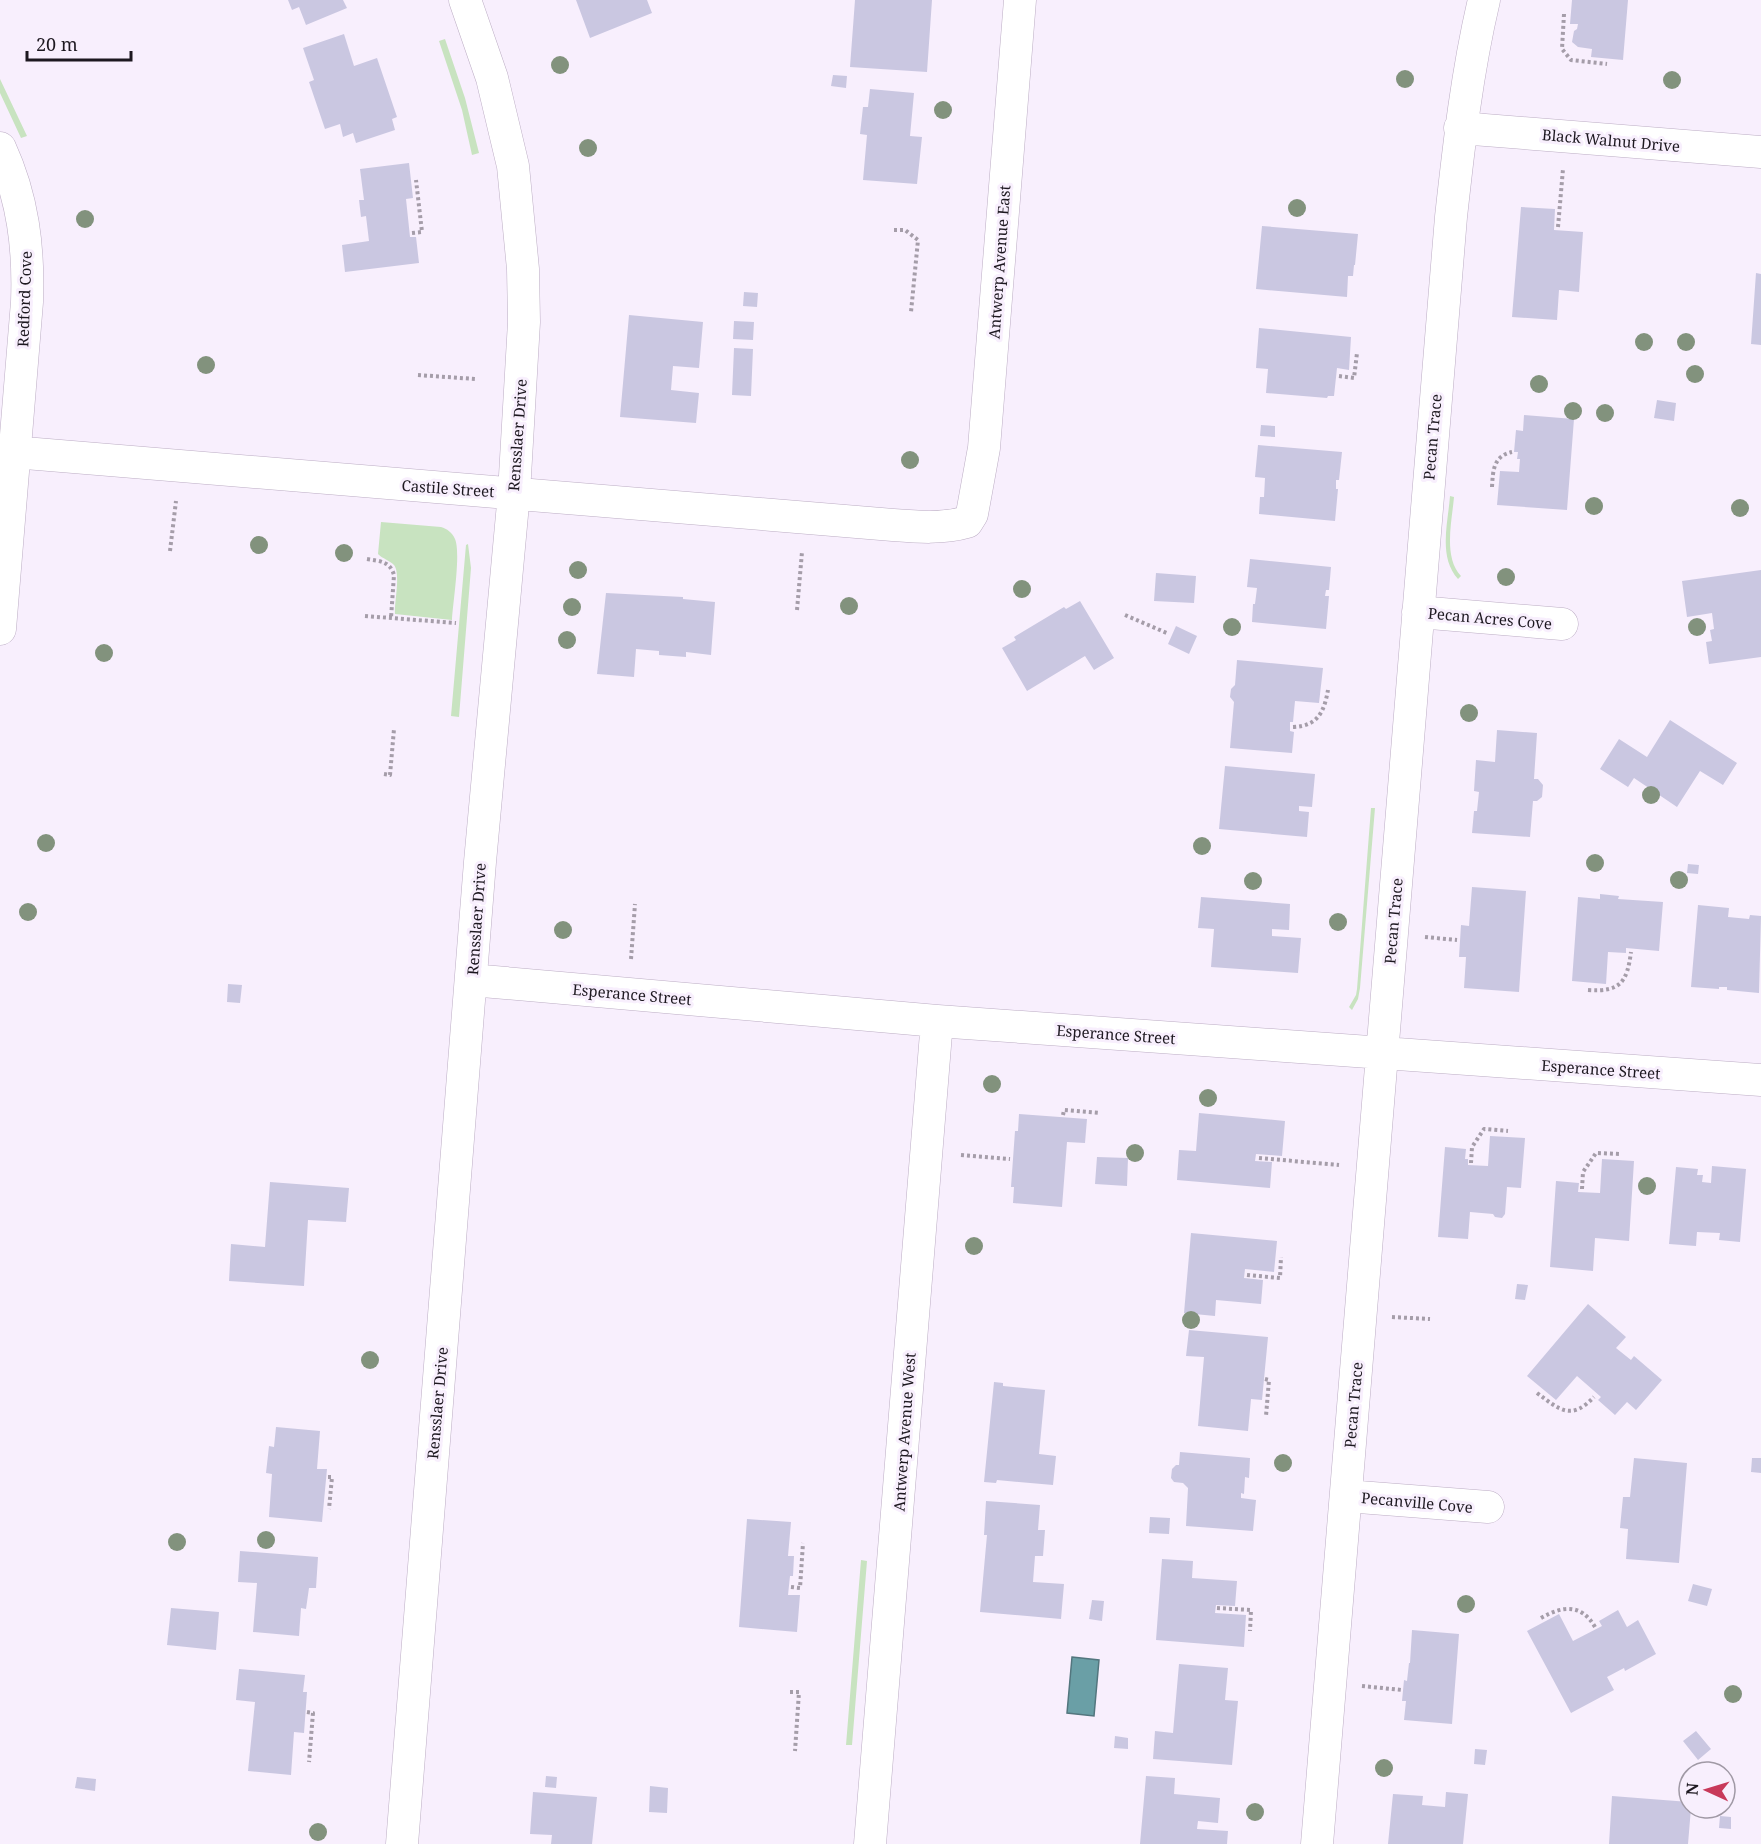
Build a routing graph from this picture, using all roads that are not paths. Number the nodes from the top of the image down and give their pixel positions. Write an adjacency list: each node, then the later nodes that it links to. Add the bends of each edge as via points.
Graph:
1 (465, 0): 8 (street, Rensslaer Drive, via 499,105 513,166 519,217 524,322)
2 (1020, 0): 9 (street, Antwerp Avenue East, via 984,448 972,514)
3 (1484, 0): 4 (street, Pecan Trace)
4 (1460, 128): 6 (street, Black Walnut Drive); 10 (street, Pecan Trace)
5 (0, 148): 7 (street, Redford Cove, via 17,194 28,272)
6 (1761, 152)
7 (7, 452): 8 (street, Castile Street); 12 (street, Redford Cove)
8 (513, 493): 9 (street, Castile Street, via 893,525 952,526); 13 (street, Rensslaer Drive)
9 (967, 522)
10 (1418, 612): 11 (street, Pecan Acres Cove); 15 (street, Pecan Trace)
11 (1562, 624)
12 (0, 629)
13 (471, 980): 14 (street, Esperance Street); 19 (street, Rensslaer Drive)
14 (937, 1021): 15 (street, Esperance Street); 20 (street, Antwerp Avenue West)
15 (1382, 1053): 16 (street, Esperance Street); 17 (street, Pecan Trace)
16 (1761, 1080)
17 (1346, 1496): 18 (street, Pecanville Cove); 21 (street, Pecan Trace)
18 (1488, 1507)
19 (402, 1844)
20 (870, 1844)
21 (1317, 1844)

